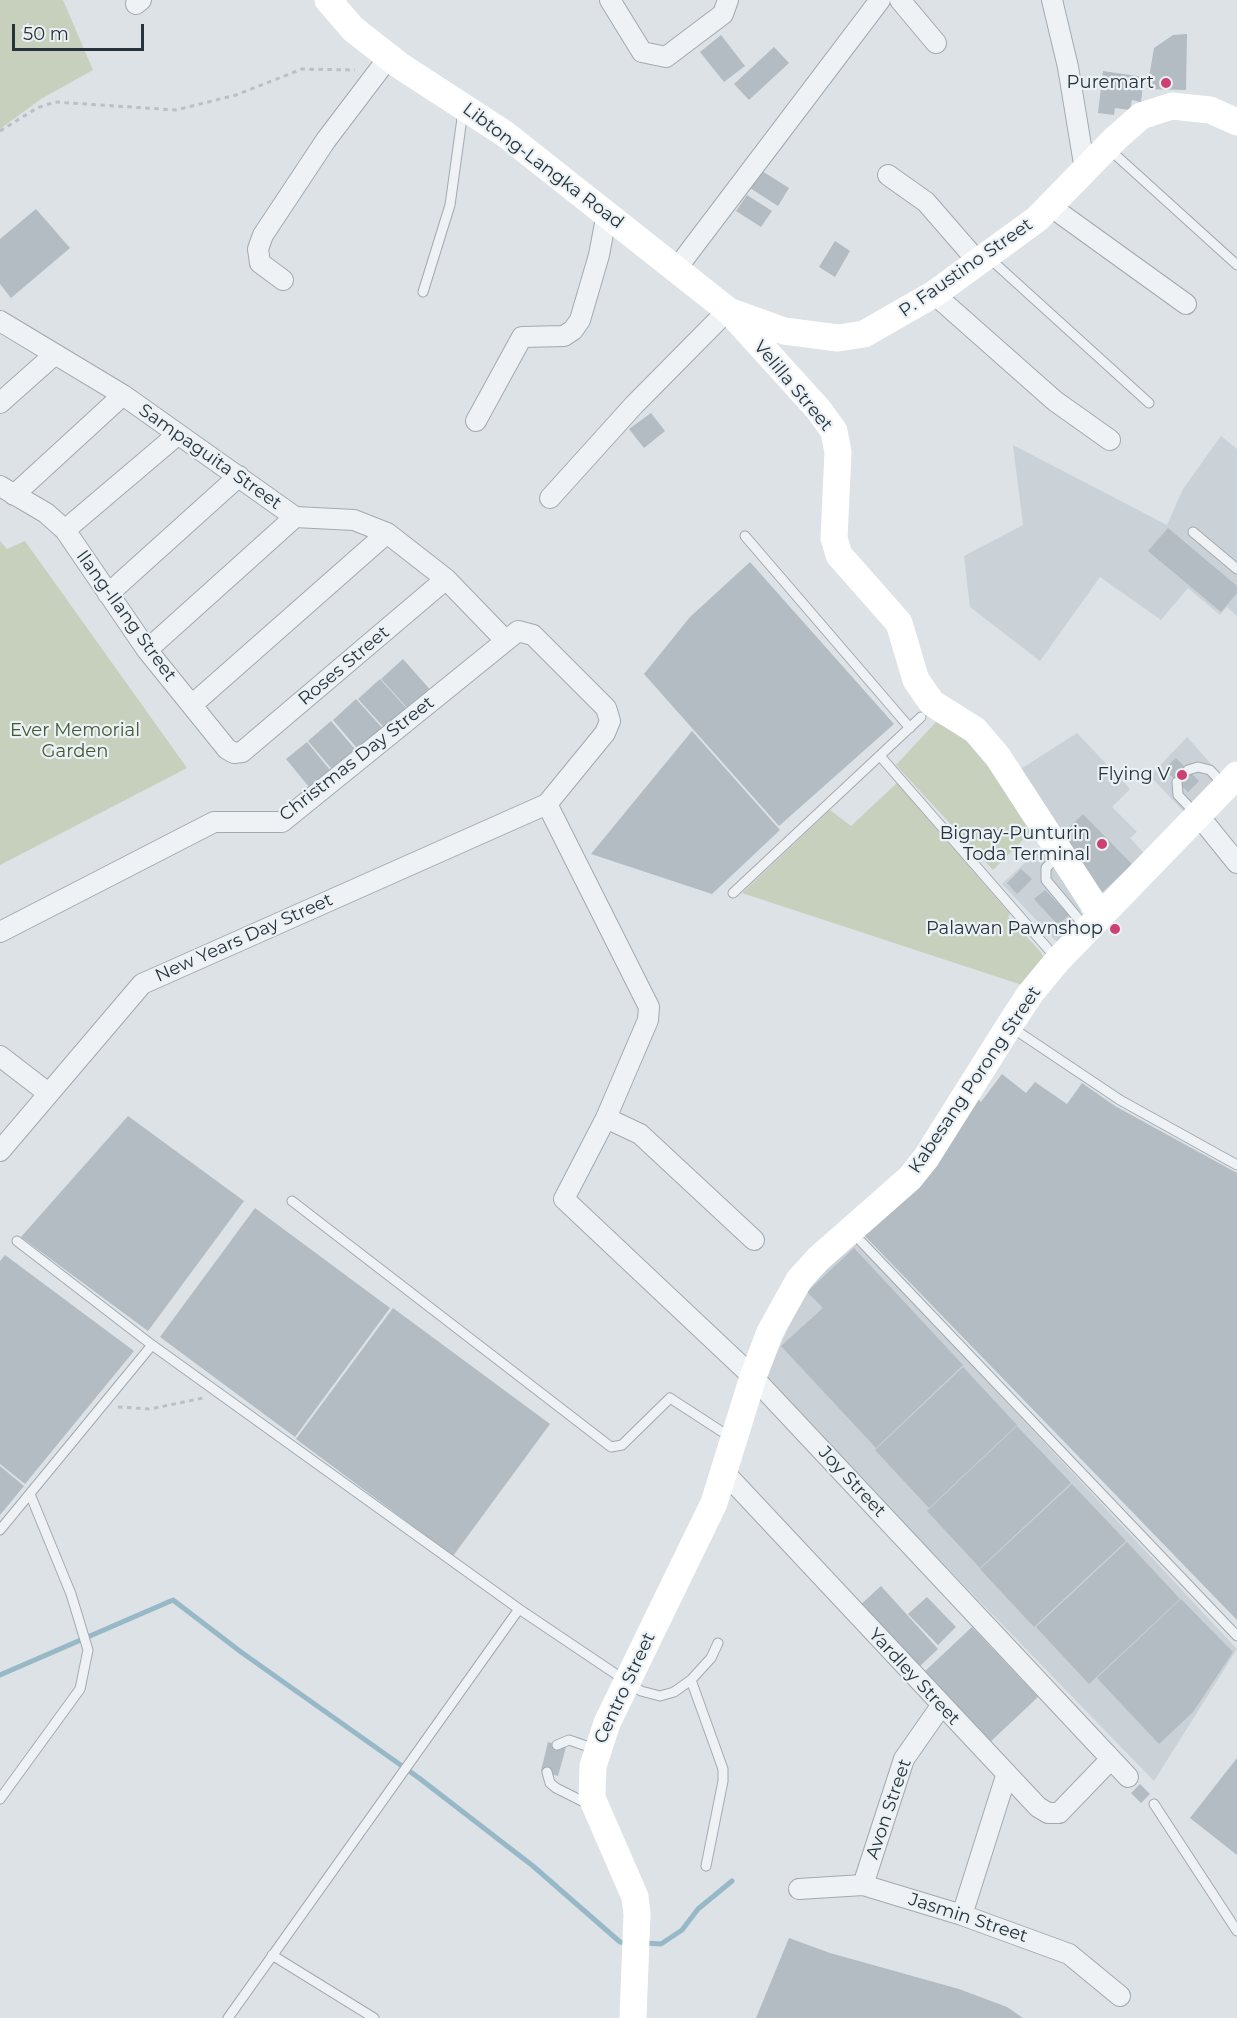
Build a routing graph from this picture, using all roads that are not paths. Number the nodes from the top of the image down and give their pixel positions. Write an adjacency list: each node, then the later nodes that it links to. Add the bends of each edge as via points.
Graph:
1 (328, 0): 8 (main road, Libtong-Langka Road, via 352,28)
2 (610, 0): 3 (street, via 642,52 666,57 723,14)
3 (728, 0)
4 (880, 0): 18 (street)
5 (900, 0): 7 (street)
6 (1052, 0): 12 (street)
7 (936, 42)
8 (389, 57): 9 (main road, Libtong-Langka Road); 19 (street, via 326,140 259,242 260,263)
9 (464, 106): 15 (main road, Libtong-Langka Road); 20 (lane, via 450,205)
10 (1237, 122): 11 (main road, P. Faustino Street, via 1210,110 1172,106 1141,116)
11 (1107, 147): 12 (main road, P. Faustino Street); 17 (lane)
12 (1085, 170): 14 (main road, P. Faustino Street)
13 (888, 175): 16 (street, via 926,202)
14 (1050, 206): 16 (main road, P. Faustino Street); 22 (street)
15 (607, 213): 18 (main road, Libtong-Langka Road); 29 (street, via 580,320 564,336 522,337)
16 (983, 260): 21 (main road, P. Faustino Street); 28 (lane)
17 (1237, 265)
18 (677, 268): 23 (main road, Libtong-Langka Road)
19 (283, 280)
20 (423, 292)
21 (934, 294): 23 (main road, P. Faustino Street, via 864,334 838,339 784,331); 31 (street, via 1055,401)
22 (1186, 304)
23 (729, 311): 34 (street, via 634,405); 57 (main road, Velilla Street, via 834,431 838,452 834,538 839,555 899,623 916,680 932,704 975,730 998,757 1061,854)
24 (0, 321): 25 (street, Sampaguita Street)
25 (54, 355): 26 (street, Sampaguita Street); 27 (street)
26 (123, 395): 30 (street, Sampaguita Street); 33 (street)
27 (0, 403)
28 (1149, 403)
29 (476, 421)
30 (177, 435): 32 (street, Sampaguita Street); 36 (street)
31 (1110, 440)
32 (239, 476): 35 (street, Sampaguita Street); 42 (street)
33 (7, 491): 36 (street, Ilang-Ilang Street, via 46,513)
34 (550, 498)
35 (295, 517): 38 (street, Sampaguita Street, via 354,520); 44 (street)
36 (65, 530): 42 (street, Ilang-Ilang Street)
37 (1193, 532): 40 (lane)
38 (387, 533): 41 (street, Sampaguita Street); 45 (street)
39 (745, 536): 47 (lane)
40 (1237, 569)
41 (446, 579): 43 (street, Sampaguita Street); 48 (street, Roses Street)
42 (108, 594): 44 (street, Ilang-Ilang Street)
43 (505, 640): 53 (street, via 518,631 533,635 606,708 610,720 605,733); 58 (street, Christmas Day Street, via 282,822 214,822)
44 (147, 650): 45 (street, Ilang-Ilang Street)
45 (193, 704): 48 (street, Ilang-Ilang Street, via 227,749)
46 (921, 717): 47 (lane)
47 (910, 728): 49 (lane)
48 (242, 752)
49 (880, 756): 56 (lane); 59 (lane)
50 (1188, 770): 51 (lane, via 1198,767)
51 (1232, 780): 54 (main road, Kabesang Porong Street)
52 (1177, 782): 54 (lane, via 1178,795)
53 (547, 804): 62 (street, New Years Day Street, via 153,977 142,984); 63 (street, via 649,1007 648,1020)
54 (1198, 816): 55 (street); 57 (main road, Kabesang Porong Street)
55 (1237, 863)
56 (733, 892)
57 (1087, 913): 59 (main road, Kabesang Porong Street)
58 (0, 932)
59 (1058, 960): 60 (main road, Kabesang Porong Street)
60 (1009, 1026): 65 (lane, via 1120,1101); 67 (main road, Kabesang Porong Street, via 927,1158)
61 (0, 1056): 62 (street)
62 (48, 1093): 64 (street, New Years Day Street)
63 (606, 1118): 68 (street, via 640,1134); 71 (street, Joy Street, via 564,1199)
64 (0, 1151)
65 (1237, 1165)
66 (292, 1201): 72 (lane, via 610,1447 622,1445 670,1398)
67 (851, 1231): 71 (main road, Kabesang Porong Street, via 799,1280 770,1332); 77 (lane)
68 (754, 1240)
69 (17, 1241): 70 (lane)
70 (152, 1345): 74 (lane); 76 (lane)
71 (753, 1377): 72 (main road, Kabesang Porong Street); 84 (street, Joy Street)
72 (734, 1440): 73 (main road, Kabesang Porong Street)
73 (724, 1473): 80 (main road, Centro Street, via 714,1503); 81 (street, Yardley Street)
74 (30, 1494): 75 (lane); 88 (lane, via 71,1594 88,1650 80,1689)
75 (0, 1530)
76 (519, 1609): 80 (lane); 96 (lane)
77 (1237, 1636)
78 (718, 1643): 79 (lane, via 711,1658)
79 (691, 1680): 80 (lane, via 660,1696); 91 (lane, via 723,1769)
80 (626, 1682): 83 (main road, Centro Street)
81 (941, 1706): 86 (street, Yardley Street); 92 (street, Avon Street, via 904,1759)
82 (556, 1745): 83 (lane, via 569,1740)
83 (597, 1750): 90 (main road, Centro Street, via 591,1783)
84 (1111, 1759): 86 (street, Yardley Street, via 1059,1813 1048,1813 1038,1807); 87 (street, Joy Street)
85 (547, 1772): 90 (lane, via 556,1788)
86 (1006, 1776): 94 (street)
87 (1128, 1777)
88 (0, 1799)
89 (1154, 1804): 95 (lane)
90 (597, 1808): 98 (main road, Centro Street, via 635,1897)
91 (706, 1866)
92 (863, 1885): 93 (street, Jasmin Street); 94 (street, Jasmin Street)
93 (799, 1889)
94 (962, 1915): 97 (street, Jasmin Street, via 1069,1954)
95 (1237, 1931)
96 (272, 1955): 99 (lane); 100 (lane)
97 (1120, 1996)
98 (633, 2007)
99 (368, 2016)
100 (228, 2018)

